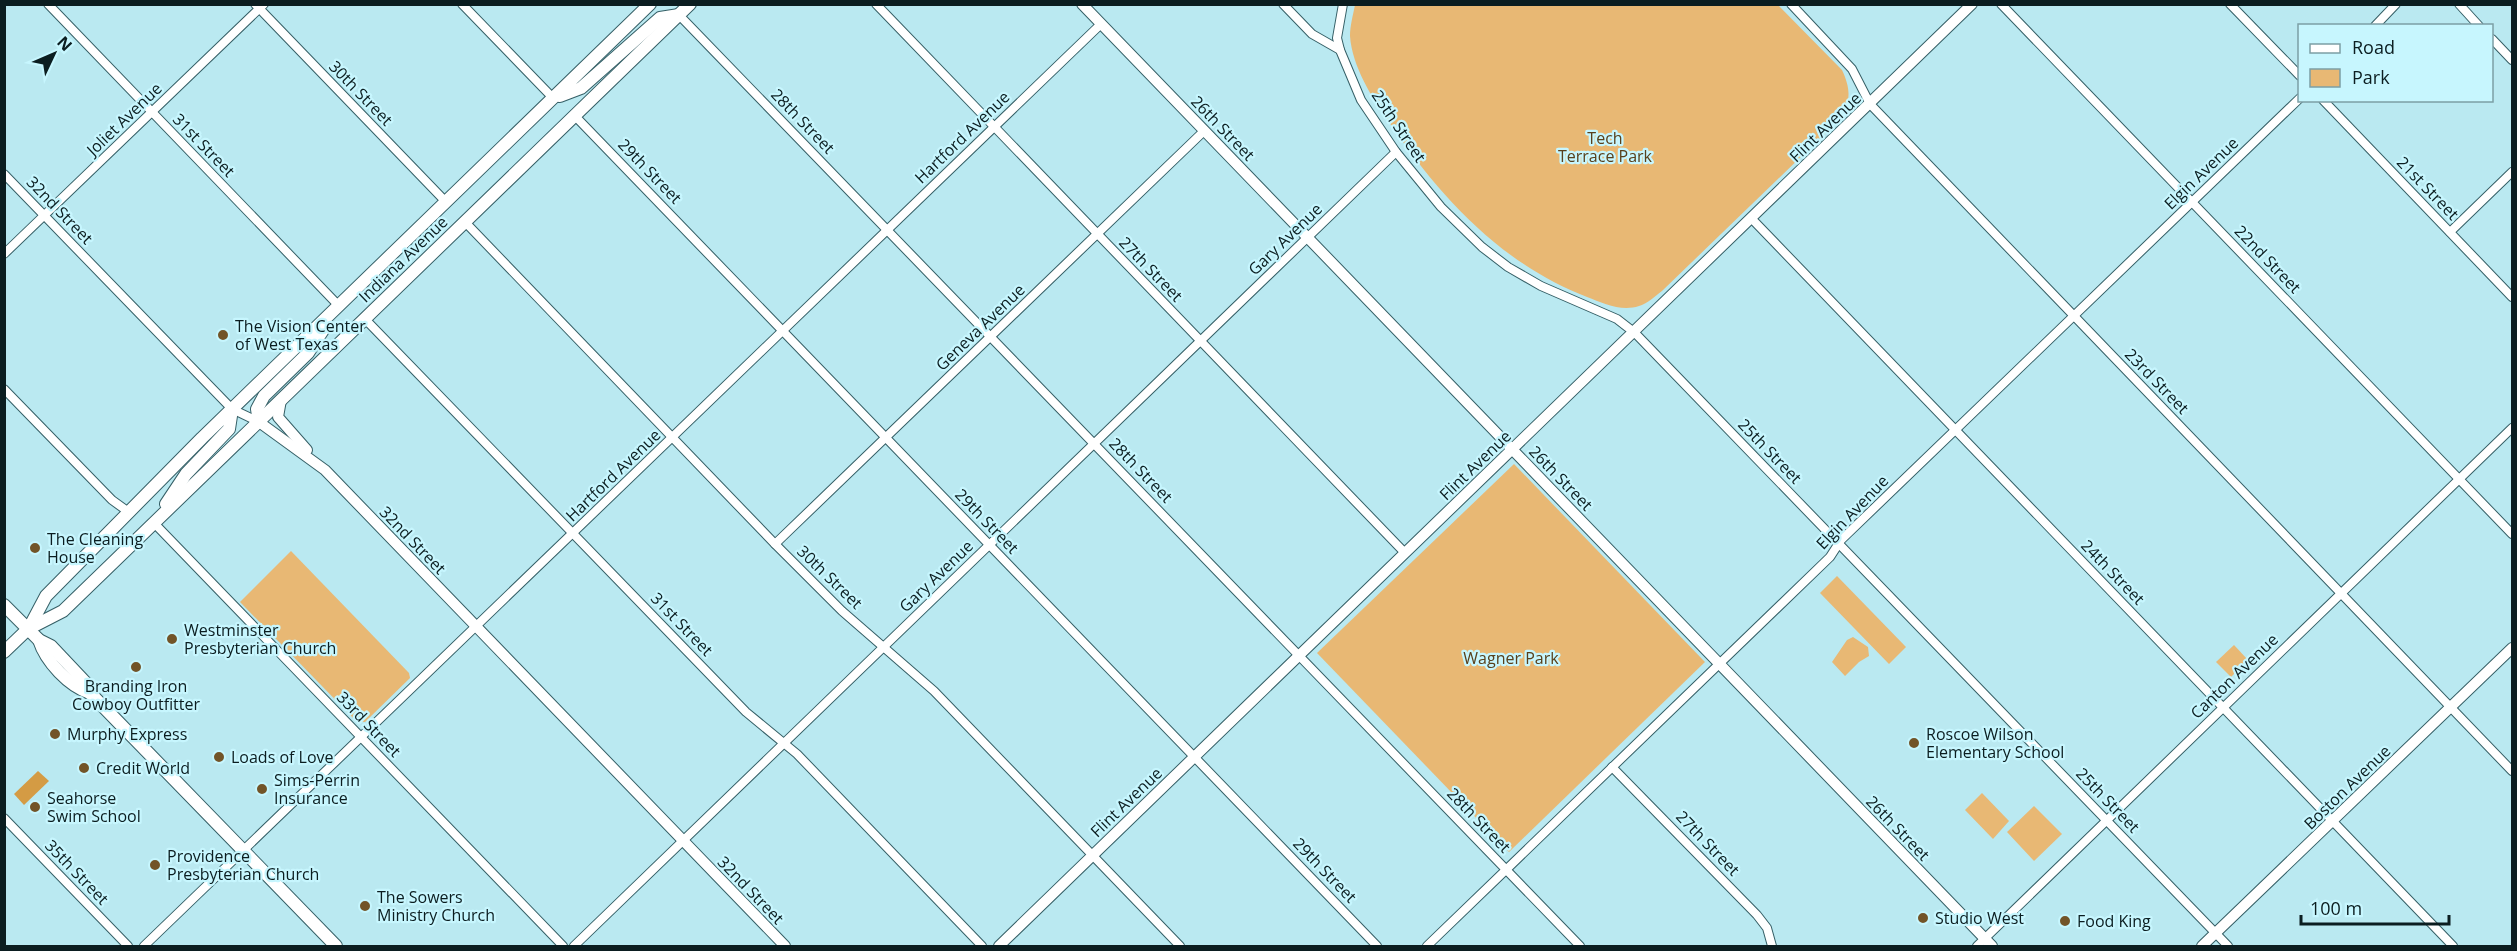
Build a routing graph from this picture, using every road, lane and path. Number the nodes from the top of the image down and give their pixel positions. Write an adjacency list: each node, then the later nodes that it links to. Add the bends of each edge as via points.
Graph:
1 (48, 4): 28 (street, 31st Street)
2 (462, 4): 24 (street)
3 (650, 4): 24 (main road, Indiana Avenue)
4 (690, 4): 16 (main road, Indiana Avenue)
5 (876, 4): 30 (street, 27th Street)
6 (1082, 4): 17 (street, 26th Street)
7 (1283, 4): 21 (street, via 1312,34)
8 (1343, 4): 21 (street, via 1337,38)
9 (1791, 4): 27 (street, 23rd Street, via 1852,69)
10 (1972, 4): 27 (street, Flint Avenue)
11 (2001, 4): 36 (street, 22nd Street)
12 (2230, 4): 23 (street)
13 (2396, 4): 18 (street)
14 (2459, 4): 19 (street)
15 (259, 6): 28 (street, Joliet Avenue); 35 (street, 30th Street)
16 (680, 10): 24 (main road, via 660,18 581,88); 29 (main road, Indiana Avenue); 40 (street, 28th Street)
17 (1101, 24): 30 (street, Hartford Avenue); 31 (street, 26th Street)
18 (2377, 24)
19 (2477, 24)
20 (2493, 40): 22 (street)
21 (1340, 50): 32 (street, 25th Street, via 1362,100)
22 (2512, 60)
23 (2298, 74)
24 (553, 99): 35 (main road, Indiana Avenue)
25 (2298, 100): 36 (street, Elgin Avenue)
26 (2325, 102): 41 (street, 21st Street)
27 (1870, 104): 38 (street, Flint Avenue); 47 (street, 23rd Street)
28 (152, 112): 37 (street, Joliet Avenue); 46 (street, 31st Street)
29 (575, 116): 39 (main road, Indiana Avenue); 49 (street, 29th Street)
30 (994, 127): 40 (street, Hartford Avenue); 42 (street, 27th Street)
31 (1204, 130): 42 (street, Geneva Avenue); 43 (street, 26th Street)
32 (1396, 152): 43 (street, Gary Avenue); 50 (street, 25th Street, via 1441,207 1508,267 1617,319)
33 (2512, 172): 41 (street)
34 (4, 174): 37 (street, 32nd Street)
35 (446, 202): 46 (main road, Indiana Avenue)
36 (2192, 202): 47 (street, Elgin Avenue); 64 (street, 22nd Street)
37 (45, 215): 44 (street, Joliet Avenue); 55 (street, 32nd Street)
38 (1751, 218): 50 (street, Flint Avenue); 58 (street, 24th Street)
39 (465, 222): 48 (main road, Indiana Avenue); 59 (street, 30th Street)
40 (887, 230): 49 (street, Hartford Avenue); 51 (street, 28th Street)
41 (2450, 232): 45 (street, 21st Street)
42 (1097, 234): 51 (street, Geneva Avenue); 52 (street, 27th Street)
43 (1308, 238): 52 (street, Gary Avenue); 62 (street, 26th Street)
44 (4, 254)
45 (2512, 297)
46 (339, 306): 55 (main road, Indiana Avenue); 56 (main road, via 308,352 264,396 257,409)
47 (2074, 316): 58 (street, Elgin Avenue); 73 (street, 23rd Street)
48 (365, 319): 54 (main road, Indiana Avenue); 67 (street, 31st Street)
49 (783, 331): 59 (street, Hartford Avenue); 60 (street, 29th Street)
50 (1635, 333): 62 (street, Flint Avenue); 70 (street, 25th Street)
51 (991, 337): 60 (street, Geneva Avenue); 61 (street, 28th Street)
52 (1200, 341): 61 (street, Gary Avenue); 72 (street, 27th Street)
53 (4, 389): 65 (street, via 112,500)
54 (281, 400): 56 (main road, Indiana Avenue); 63 (street, via 280,421)
55 (232, 409): 56 (street, 32nd Street); 65 (main road, Indiana Avenue); 66 (main road, via 229,429 186,474)
56 (258, 422): 63 (street, 32nd Street); 66 (main road, Indiana Avenue)
57 (2512, 428): 64 (street, Canton Avenue)
58 (1955, 430): 70 (street, Elgin Avenue); 82 (street, 24th Street)
59 (673, 437): 67 (street, Hartford Avenue); 69 (street, 30th Street)
60 (887, 438): 69 (street, Geneva Avenue); 71 (street, 29th Street)
61 (1094, 444): 71 (street, Gary Avenue); 80 (street, 28th Street)
62 (1513, 450): 72 (street, Flint Avenue); 81 (street, 26th Street)
63 (325, 470): 75 (street, 32nd Street)
64 (2460, 479): 68 (street, 22nd Street); 73 (street, Canton Avenue)
65 (130, 513): 76 (main road, Indiana Avenue, via 46,596)
66 (154, 523): 76 (main road, Indiana Avenue, via 63,611); 84 (street, 33rd Street)
67 (574, 533): 75 (street, Hartford Avenue); 85 (street, 31st Street, via 746,712)
68 (2512, 534)
69 (775, 544): 77 (street, 30th Street)
70 (1840, 544): 81 (street, Elgin Avenue); 90 (street, 25th Street)
71 (990, 545): 77 (street, Gary Avenue); 86 (street, 29th Street)
72 (1405, 554): 80 (street, Flint Avenue)
73 (2341, 593): 82 (street, Canton Avenue); 83 (street, 23rd Street)
74 (4, 604): 76 (main road)
75 (476, 627): 84 (street, Hartford Avenue); 92 (street, 32nd Street)
76 (28, 629): 79 (main road, Indiana Avenue); 93 (main road, via 39,640 43,654 78,689 90,693)
77 (884, 648): 85 (street, Gary Avenue); 94 (street, 30th Street, via 934,691)
78 (2512, 648): 83 (street, Boston Avenue)
79 (4, 652)
80 (1299, 656): 86 (street, Flint Avenue); 95 (street, 28th Street)
81 (1720, 665): 87 (street, Elgin Avenue); 97 (street, 26th Street)
82 (2223, 708): 90 (street, Canton Avenue); 91 (street, 24th Street)
83 (2452, 708): 88 (street, 23rd Street); 91 (street, Boston Avenue)
84 (361, 738): 93 (street, Hartford Avenue); 101 (street, 33rd Street)
85 (784, 744): 92 (street, Gary Avenue); 104 (street, 31st Street)
86 (1194, 757): 94 (street, Flint Avenue); 107 (street, 29th Street)
87 (1612, 767): 95 (street, Elgin Avenue); 110 (street, 27th Street, via 1757,915 1767,928)
88 (2512, 771)
89 (4, 818): 98 (street, 35th Street)
90 (2106, 821): 96 (street, 25th Street); 97 (street, Canton Avenue)
91 (2332, 821): 96 (street, Boston Avenue); 113 (street, 24th Street)
92 (682, 840): 102 (street, Gary Avenue); 103 (street, 32nd Street)
93 (243, 852): 99 (street, Hartford Avenue); 100 (main road)
94 (1092, 855): 105 (street, Flint Avenue); 106 (street, 30th Street)
95 (1506, 870): 108 (street, Elgin Avenue); 109 (street, 28th Street)
96 (2216, 934): 111 (street, Boston Avenue); 112 (street, 25th Street)
97 (1985, 944)
98 (128, 946)
99 (144, 946)
100 (336, 946)
101 (563, 946)
102 (574, 946)
103 (785, 946)
104 (982, 946)
105 (999, 946)
106 (1180, 946)
107 (1377, 946)
108 (1427, 946)
109 (1580, 946)
110 (1772, 946)
111 (2202, 946)
112 (2228, 946)
113 (2453, 946)

